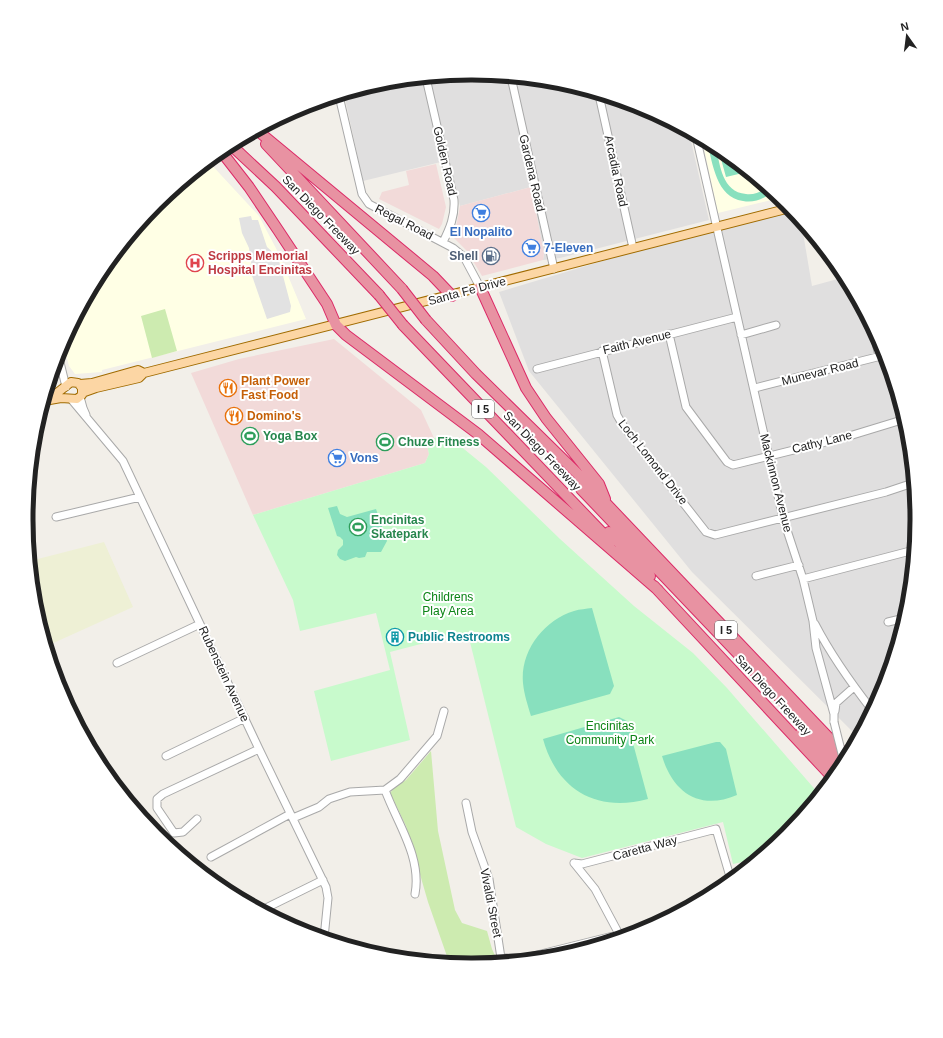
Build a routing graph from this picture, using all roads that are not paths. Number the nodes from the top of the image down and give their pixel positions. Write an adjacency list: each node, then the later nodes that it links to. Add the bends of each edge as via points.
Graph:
1 (512, 82): 14 (street, Gardena Road)
2 (427, 83): 12 (street, Golden Road, via 454,200 453,220)
3 (601, 100): 13 (street, Arcadia Road)
4 (340, 101): 12 (street, Regal Road, via 362,194 369,204)
5 (262, 134): 16 (highway, via 433,276)
6 (258, 136): 37 (highway, San Diego Freeway / I 5, bridge, via 402,289 426,320 476,374)
7 (698, 143): 11 (street, Mackinnon Avenue)
8 (236, 149): 39 (highway, San Diego Freeway / I 5, bridge, via 379,295 403,325)
9 (225, 156): 18 (highway, via 249,187 327,304)
10 (783, 210): 11 (main road, Santa Fe Drive)
11 (717, 227): 13 (main road, Santa Fe Drive); 17 (street, Mackinnon Avenue)
12 (443, 242): 15 (street, Regal Road, via 462,255)
13 (633, 248): 14 (main road, Santa Fe Drive)
14 (554, 269): 15 (main road, Santa Fe Drive)
15 (480, 287): 16 (main road, Santa Fe Drive); 41 (highway, via 526,388 546,418 599,484)
16 (452, 296): 18 (main road, Santa Fe Drive)
17 (737, 317): 20 (street, Faith Avenue); 21 (street, Mackinnon Avenue)
18 (336, 325): 26 (main road, Santa Fe Drive); 48 (highway, via 478,434)
19 (776, 326): 21 (street)
20 (669, 334): 22 (street, Faith Avenue); 36 (street, Cathy Lane, via 686,406 727,462 739,464)
21 (741, 335): 29 (street, Mackinnon Avenue)
22 (602, 351): 25 (street, Faith Avenue); 43 (street, Loch Lomond Drive, via 617,415 706,532 715,535)
23 (879, 357): 29 (street, Munevar Road)
24 (61, 364): 27 (street); 28 (street)
25 (537, 369)
26 (144, 373): 27 (main road, Santa Fe Drive, via 138,370 92,383); 31 (main road, Santa Fe Drive, via 139,378 96,388)
27 (77, 383): 28 (main road, via 71,382); 31 (main road)
28 (66, 387): 30 (main road); 32 (main road, via 65,392)
29 (755, 388): 36 (street, Mackinnon Avenue)
30 (51, 394)
31 (81, 395): 32 (main road, via 75,400); 34 (street, Rubenstein Avenue)
32 (70, 399): 33 (main road); 34 (street, Rubenstein Avenue)
33 (50, 400)
34 (89, 421): 40 (street, Rubenstein Avenue, via 123,461)
35 (899, 421): 36 (street, Cathy Lane, via 846,437)
36 (768, 455): 43 (street, Mackinnon Avenue)
37 (579, 475): 41 (highway, San Diego Freeway / I 5); 63 (highway, via 581,489)
38 (908, 485): 43 (street)
39 (563, 492): 48 (highway, San Diego Freeway / I 5); 64 (highway, via 574,496)
40 (140, 497): 42 (street); 52 (street, Rubenstein Avenue)
41 (606, 503): 60 (highway, San Diego Freeway / I 5)
42 (56, 517)
43 (783, 518): 45 (street, Mackinnon Avenue)
44 (909, 551): 47 (street)
45 (799, 565): 46 (street); 47 (street, Mackinnon Avenue)
46 (756, 576)
47 (803, 579): 50 (street, Mackinnon Avenue)
48 (658, 590): 65 (highway, San Diego Freeway / I 5)
49 (898, 620): 51 (street)
50 (813, 621): 54 (street); 57 (street, Mackinnon Avenue, via 816,648)
51 (888, 622)
52 (200, 624): 53 (street); 58 (street, Rubenstein Avenue)
53 (117, 663)
54 (854, 687): 55 (street); 57 (street, via 836,703)
55 (868, 705)
56 (444, 710): 66 (street, via 437,736 400,779)
57 (834, 714): 61 (street, Mackinnon Avenue, bridge)
58 (245, 718): 59 (street, Rubenstein Avenue); 62 (street)
59 (259, 749): 68 (street, Rubenstein Avenue); 69 (street, via 157,799 157,808 174,832 183,832)
60 (842, 752)
61 (842, 754)
62 (166, 756)
63 (839, 758)
64 (833, 767)
65 (828, 773)
66 (385, 790): 68 (street, via 350,792 329,799 319,807); 73 (street, via 392,810 406,835 418,880)
67 (466, 803): 79 (street, Vivaldi Street, via 472,832 489,879)
68 (291, 816): 70 (street); 72 (street, Rubenstein Avenue)
69 (197, 819)
70 (211, 857)
71 (729, 874): 76 (street, Caretta Way, via 716,829 582,864 574,863 595,889)
72 (323, 880): 74 (street); 75 (street, Rubenstein Avenue, via 328,898)
73 (415, 894)
74 (268, 907)
75 (325, 932)
76 (618, 932)
77 (589, 942): 78 (street, Vivaldi Street)
78 (577, 945)
79 (501, 957)

